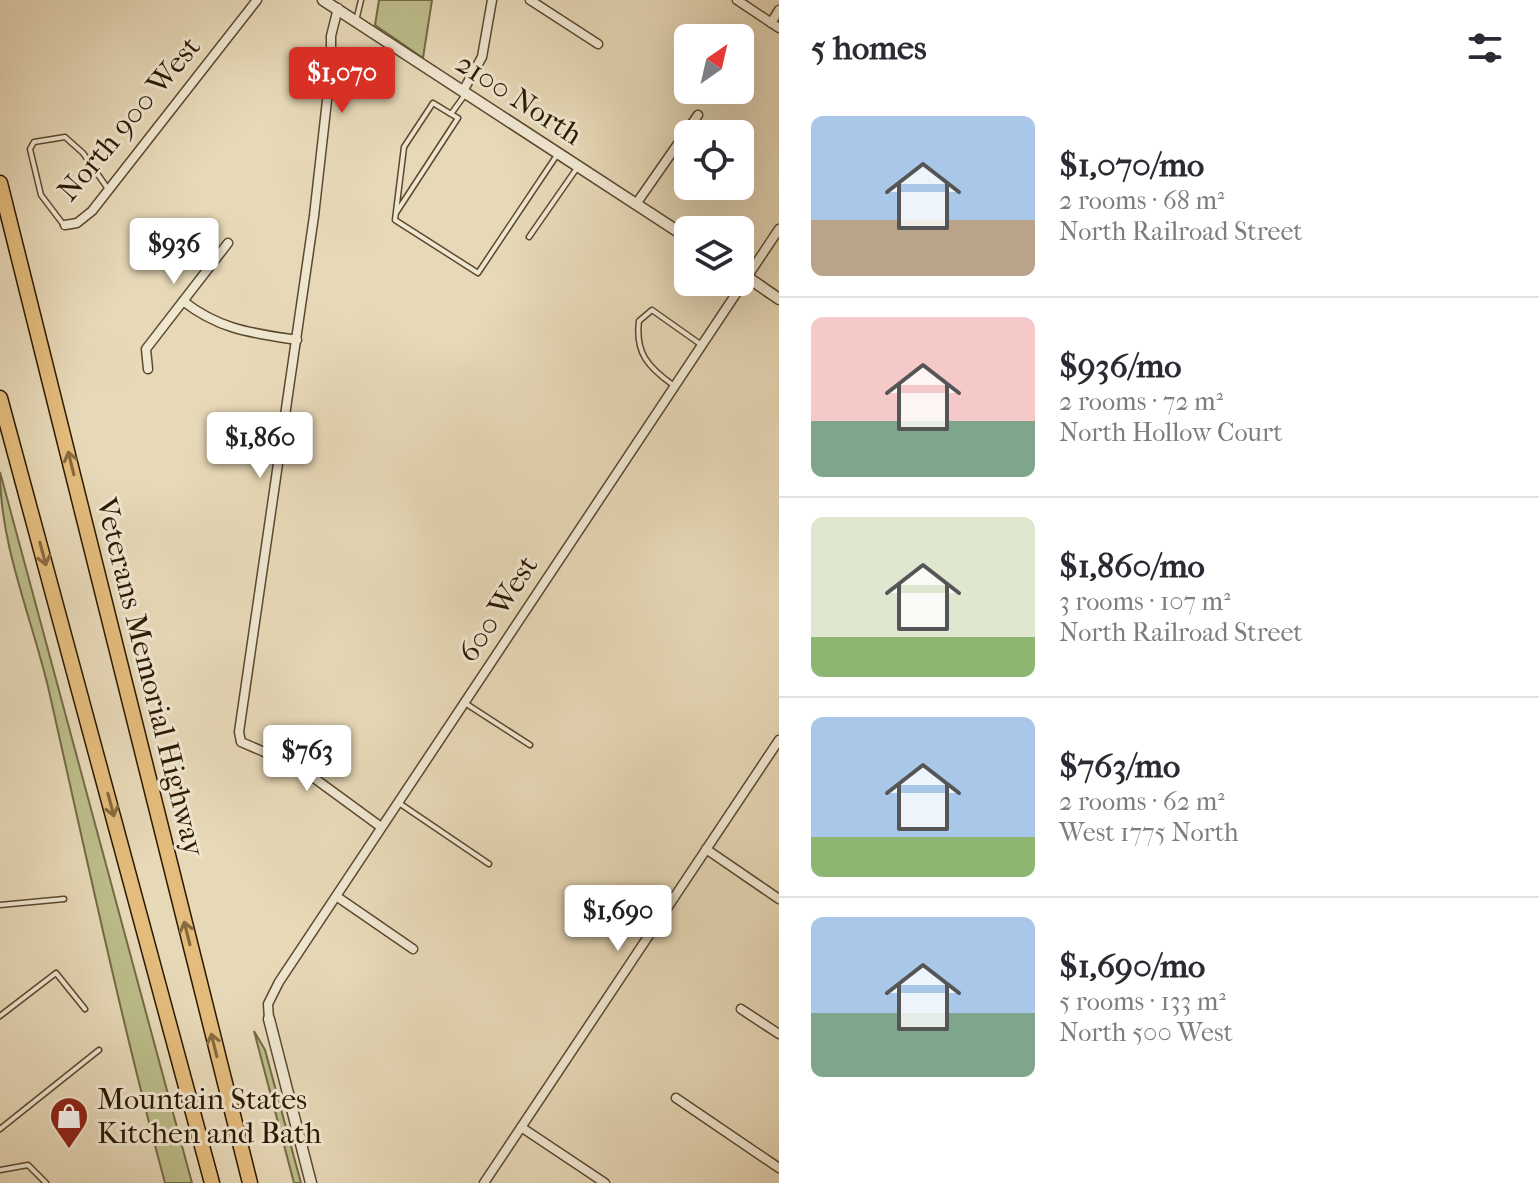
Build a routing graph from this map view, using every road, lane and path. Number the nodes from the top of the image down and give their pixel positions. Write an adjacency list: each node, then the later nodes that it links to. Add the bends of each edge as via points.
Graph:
1 (257, 0): 18 (street, North 900 West)
2 (323, 0): 7 (street, 2100 North)
3 (361, 0): 9 (lane)
4 (492, 0): 12 (street, via 482,57)
5 (530, 0): 11 (street)
6 (737, 0): 10 (street)
7 (338, 8): 9 (street, 2100 North); 31 (street)
8 (779, 10): 10 (street)
9 (356, 21): 12 (street, 2100 North)
10 (775, 25)
11 (598, 44)
12 (465, 92): 13 (lane); 15 (street, 2100 North)
13 (451, 114): 20 (lane, via 458,118); 20 (lane, via 433,103 404,147)
14 (698, 115): 19 (street)
15 (558, 153): 16 (street, 2100 North); 20 (lane, via 478,273 395,220)
16 (578, 166): 19 (street, 2100 North); 24 (lane)
17 (0, 183): 59 (highway, Veterans Memorial Highway, one-way to 17)
18 (108, 190): 21 (street, North 900 West, via 92,211); 21 (lane, via 65,137 34,142 30,149 41,195)
19 (636, 204): 22 (street, 2100 North)
20 (395, 215)
21 (65, 225)
22 (674, 229)
23 (779, 229): 26 (street, 600 West)
24 (529, 237)
25 (228, 243): 30 (street)
26 (754, 262)
27 (754, 282): 29 (street)
28 (732, 296): 32 (street, 600 West)
29 (779, 299)
30 (183, 301): 31 (street, via 226,327); 33 (street, via 146,349)
31 (297, 340): 40 (street, via 241,742 299,767)
32 (703, 346): 34 (street, 600 West); 34 (lane, via 652,310 639,321 637,346 648,367)
33 (148, 369)
34 (675, 386): 36 (street, 600 West)
35 (0, 398): 61 (highway, one-way to 61)
36 (465, 703): 38 (lane); 39 (street, 600 West)
37 (779, 740): 41 (street)
38 (530, 745)
39 (397, 802): 40 (street, 600 West); 42 (lane)
40 (381, 827): 43 (street, 600 West)
41 (706, 849): 45 (street); 55 (street)
42 (489, 864)
43 (336, 896): 47 (street); 51 (street, 600 West, via 279,982 268,1004)
44 (64, 899): 46 (lane)
45 (779, 899)
46 (0, 905)
47 (413, 949)
48 (85, 1009): 50 (lane, via 56,973)
49 (741, 1009): 52 (street)
50 (0, 1016)
51 (269, 1019): 62 (street)
52 (779, 1034)
53 (99, 1050): 56 (lane)
54 (676, 1098): 57 (street)
55 (521, 1127): 63 (street); 64 (street)
56 (0, 1129)
57 (779, 1168)
58 (0, 1170): 60 (lane, via 28,1165)
59 (249, 1179)
60 (46, 1183)
61 (212, 1183)
62 (311, 1183)
63 (484, 1183)
64 (605, 1183)

